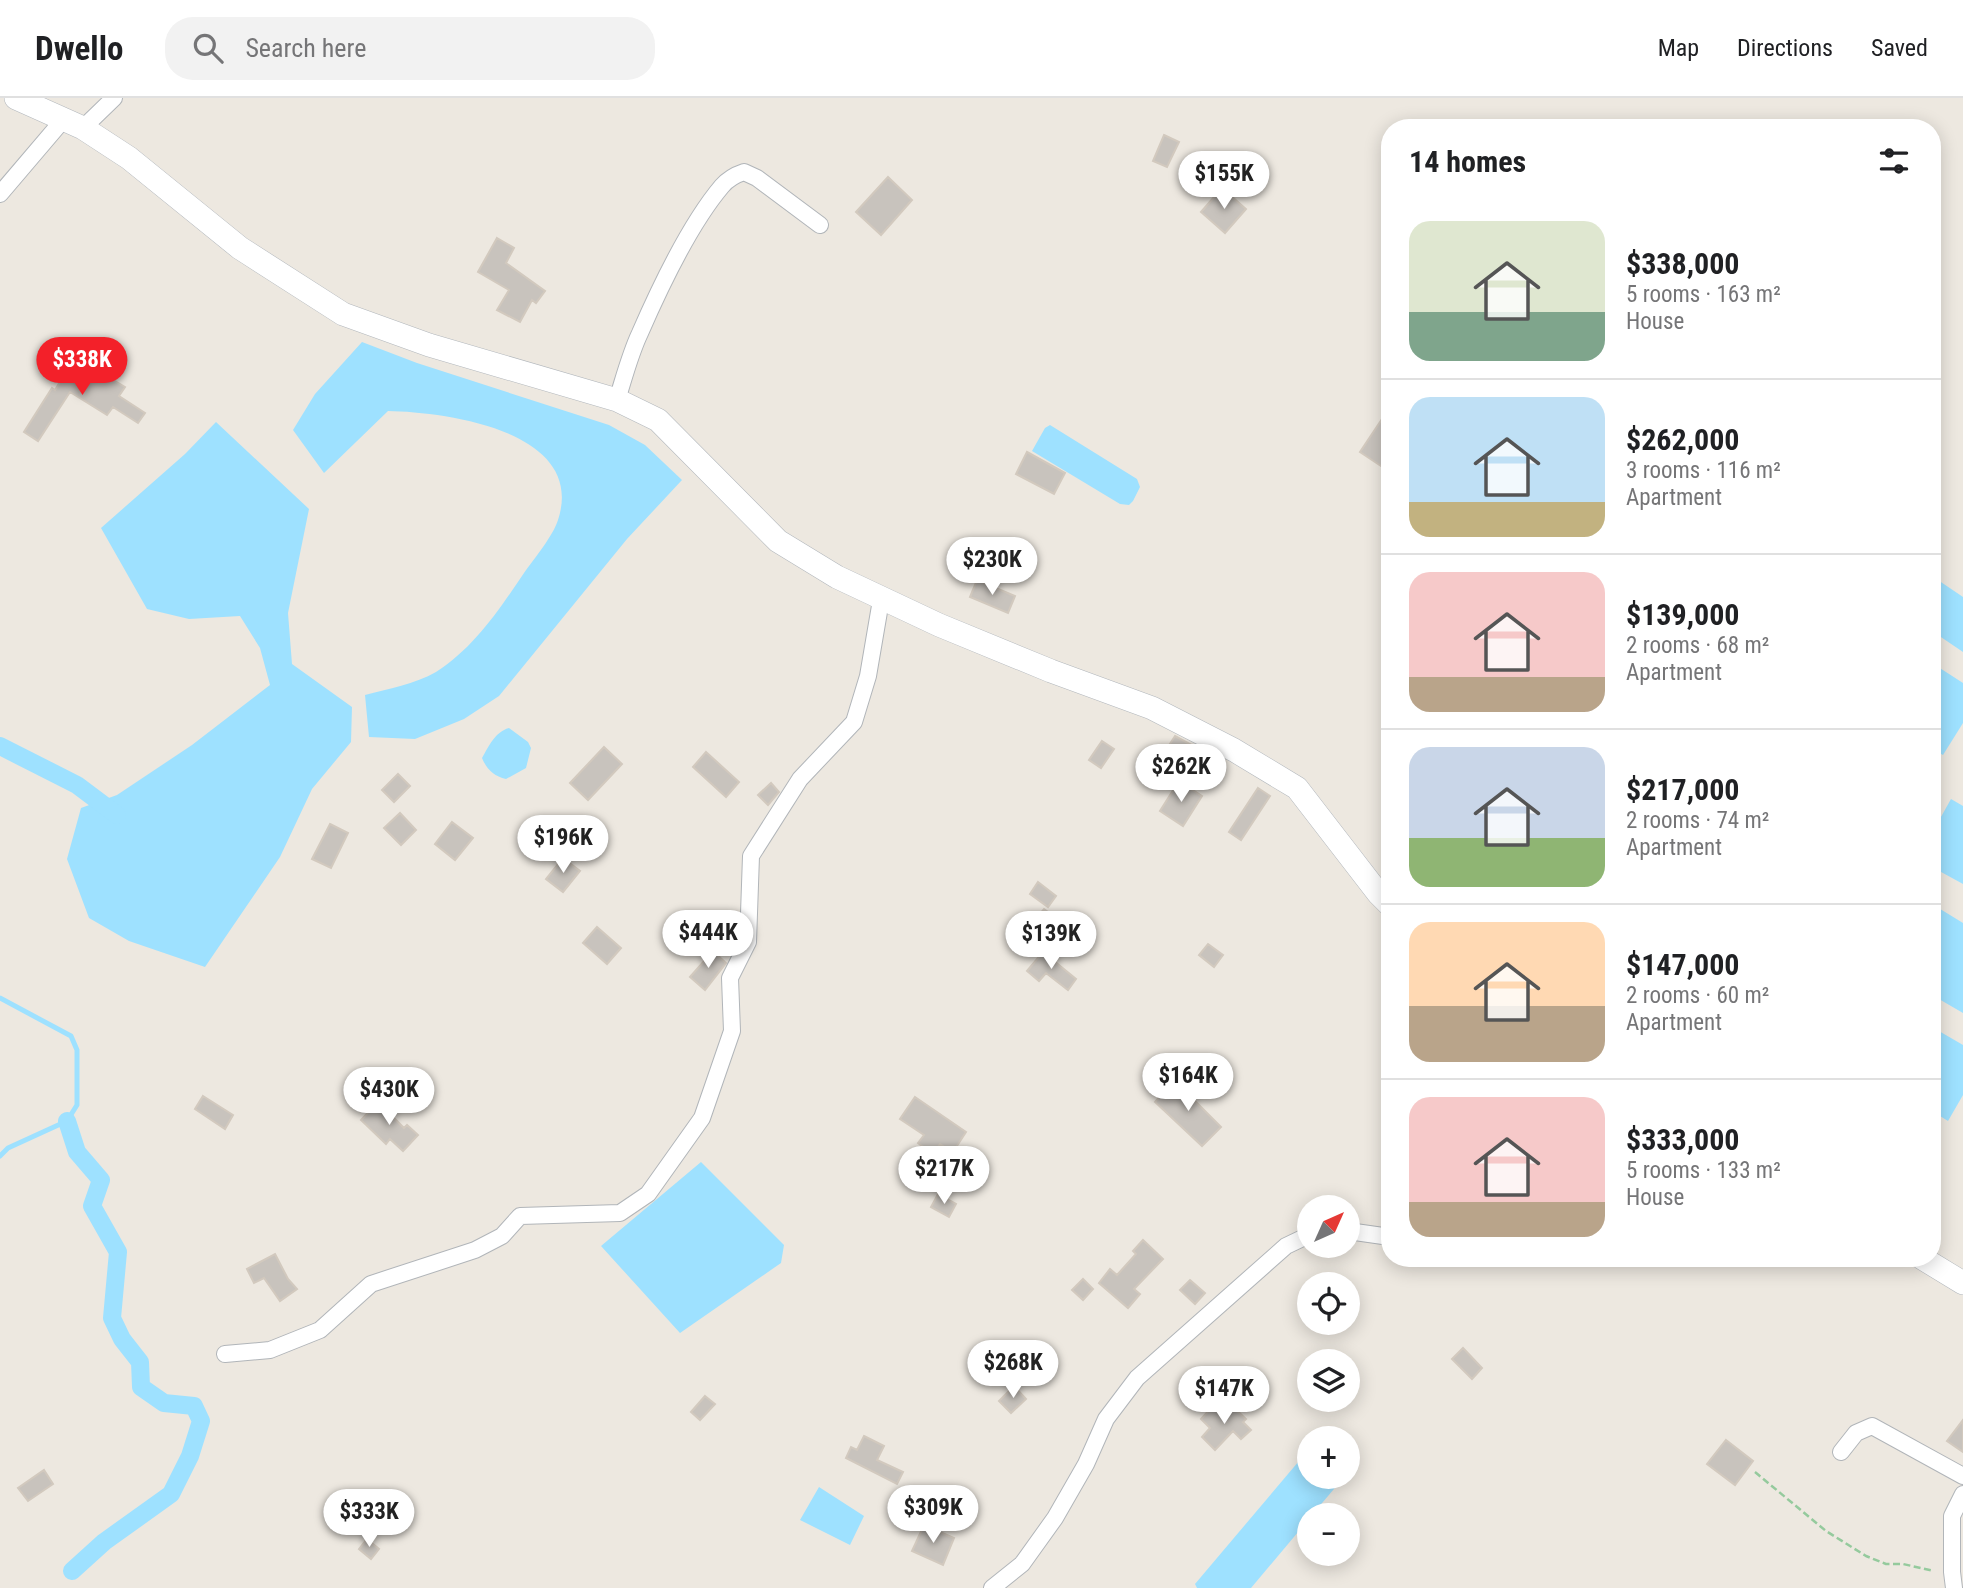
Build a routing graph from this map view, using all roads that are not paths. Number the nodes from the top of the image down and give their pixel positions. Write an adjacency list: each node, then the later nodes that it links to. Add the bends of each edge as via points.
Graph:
1 (16, 98): 3 (street)
2 (114, 98): 3 (street)
3 (73, 124): 4 (street); 6 (street, via 129,158 240,248 343,314 429,345)
4 (0, 194)
5 (820, 225): 6 (street, via 757,178 744,172 734,175 697,223 668,275 639,335)
6 (617, 400): 7 (street, via 658,420 778,541)
7 (881, 600): 8 (street, via 1152,708 1255,763 1297,788); 14 (street, via 868,676 854,722 800,779 751,856 748,943 730,978 732,1031 702,1118 648,1194 620,1213 520,1216 502,1236 475,1250 371,1284 320,1330 270,1350)
8 (1381, 896)
9 (1360, 1233): 10 (street)
10 (1381, 1236)
11 (1297, 1241): 19 (street, via 1137,1378 1106,1419 1055,1518 1022,1564)
12 (1937, 1267): 13 (street)
13 (1963, 1283)
14 (225, 1354)
15 (1841, 1452): 16 (street, via 1856,1433 1872,1426)
16 (1963, 1476)
17 (1963, 1494): 18 (street, via 1952,1516)
18 (1953, 1580)
19 (992, 1588)

